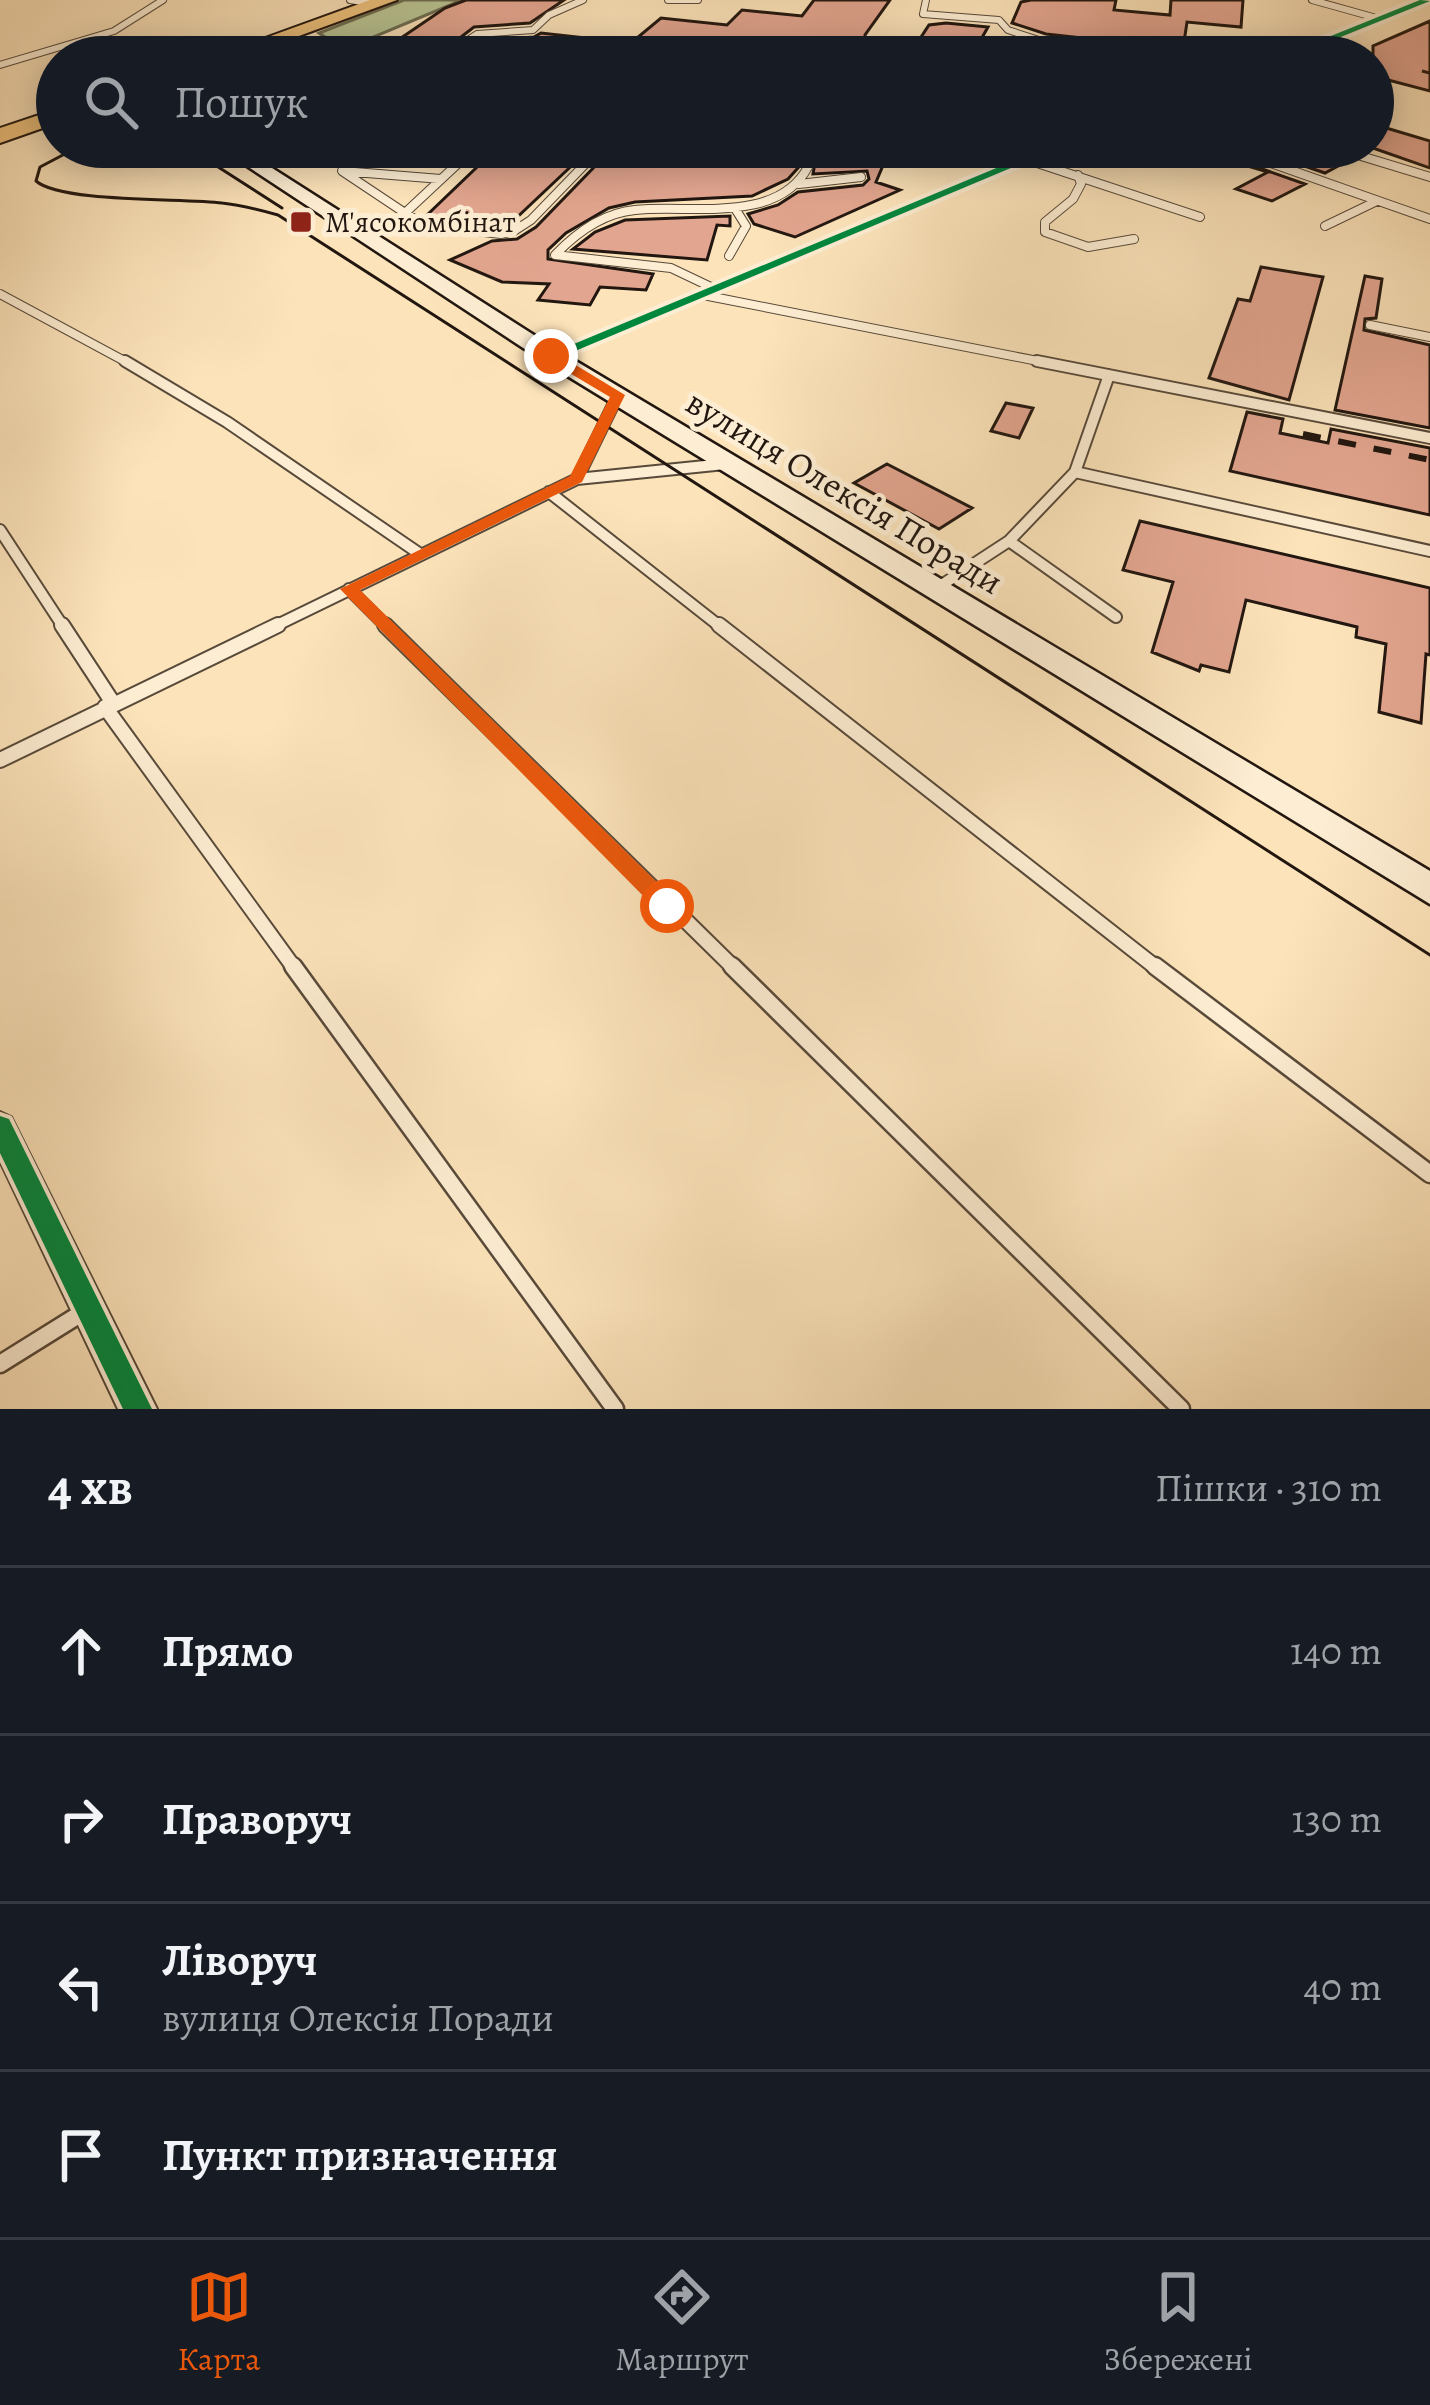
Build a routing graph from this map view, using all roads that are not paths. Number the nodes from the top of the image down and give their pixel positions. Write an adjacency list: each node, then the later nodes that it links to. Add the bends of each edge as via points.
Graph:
1 (163, 0): 11 (lane)
2 (350, 0): 9 (lane)
3 (583, 0): 13 (lane, via 533,30)
4 (668, 0): 5 (lane)
5 (698, 0)
6 (926, 0): 14 (lane, via 923,14 999,20)
7 (1312, 0): 10 (lane)
8 (1426, 0): 10 (street)
9 (381, 2): 12 (highway)
10 (1380, 19): 15 (street)
11 (97, 36)
12 (283, 36)
13 (474, 36)
14 (1026, 36)
15 (1337, 36)
16 (36, 54): 17 (lane)
17 (0, 64)
18 (36, 123): 19 (highway)
19 (0, 136)
20 (1394, 166): 30 (lane)
21 (260, 168): 45 (main road, вулиця Олексія Поради)
22 (453, 168): 31 (lane)
23 (581, 168): 35 (lane, via 531,220 501,235 424,225)
24 (807, 168): 32 (lane)
25 (1003, 168): 41 (street)
26 (1055, 168): 28 (lane)
27 (1284, 168): 33 (lane)
28 (1078, 175): 36 (lane); 39 (lane, via 1082,184 1045,232 1086,249)
29 (860, 177): 32 (lane)
30 (1430, 177)
31 (441, 179): 35 (lane); 35 (lane, via 342,171)
32 (799, 184): 34 (lane)
33 (1377, 201): 37 (lane); 38 (lane)
34 (736, 210): 40 (lane, via 746,226); 41 (lane, via 641,207 577,231 555,254 671,268)
35 (405, 212)
36 (1200, 217)
37 (1430, 219)
38 (1325, 226)
39 (1134, 238)
40 (729, 256)
41 (706, 291): 45 (street); 46 (lane)
42 (0, 294): 56 (lane, via 227,422)
43 (1370, 325): 44 (lane)
44 (1430, 338)
45 (551, 356): 47 (main road, вулиця Олексія Поради)
46 (1109, 375): 48 (lane); 50 (lane)
47 (618, 395): 49 (main road, вулиця Олексія Поради); 51 (lane)
48 (1430, 438)
49 (728, 463): 51 (lane); 57 (main road, вулиця Олексія Поради)
50 (1075, 472): 54 (lane); 55 (lane)
51 (577, 479): 52 (lane)
52 (549, 492): 56 (lane); 64 (lane)
53 (0, 530): 60 (lane)
54 (1009, 541): 57 (lane); 59 (lane)
55 (1430, 551)
56 (420, 554): 58 (lane)
57 (937, 588): 62 (main road, вулиця Олексія Поради)
58 (349, 589): 60 (lane); 69 (lane)
59 (1116, 617)
60 (109, 705): 61 (lane); 68 (lane)
61 (0, 760)
62 (1430, 889)
63 (0, 1127): 65 (street)
64 (1430, 1174)
65 (92, 1307): 66 (lane); 67 (street)
66 (0, 1364)
67 (138, 1409)
68 (615, 1409)
69 (1180, 1409)

